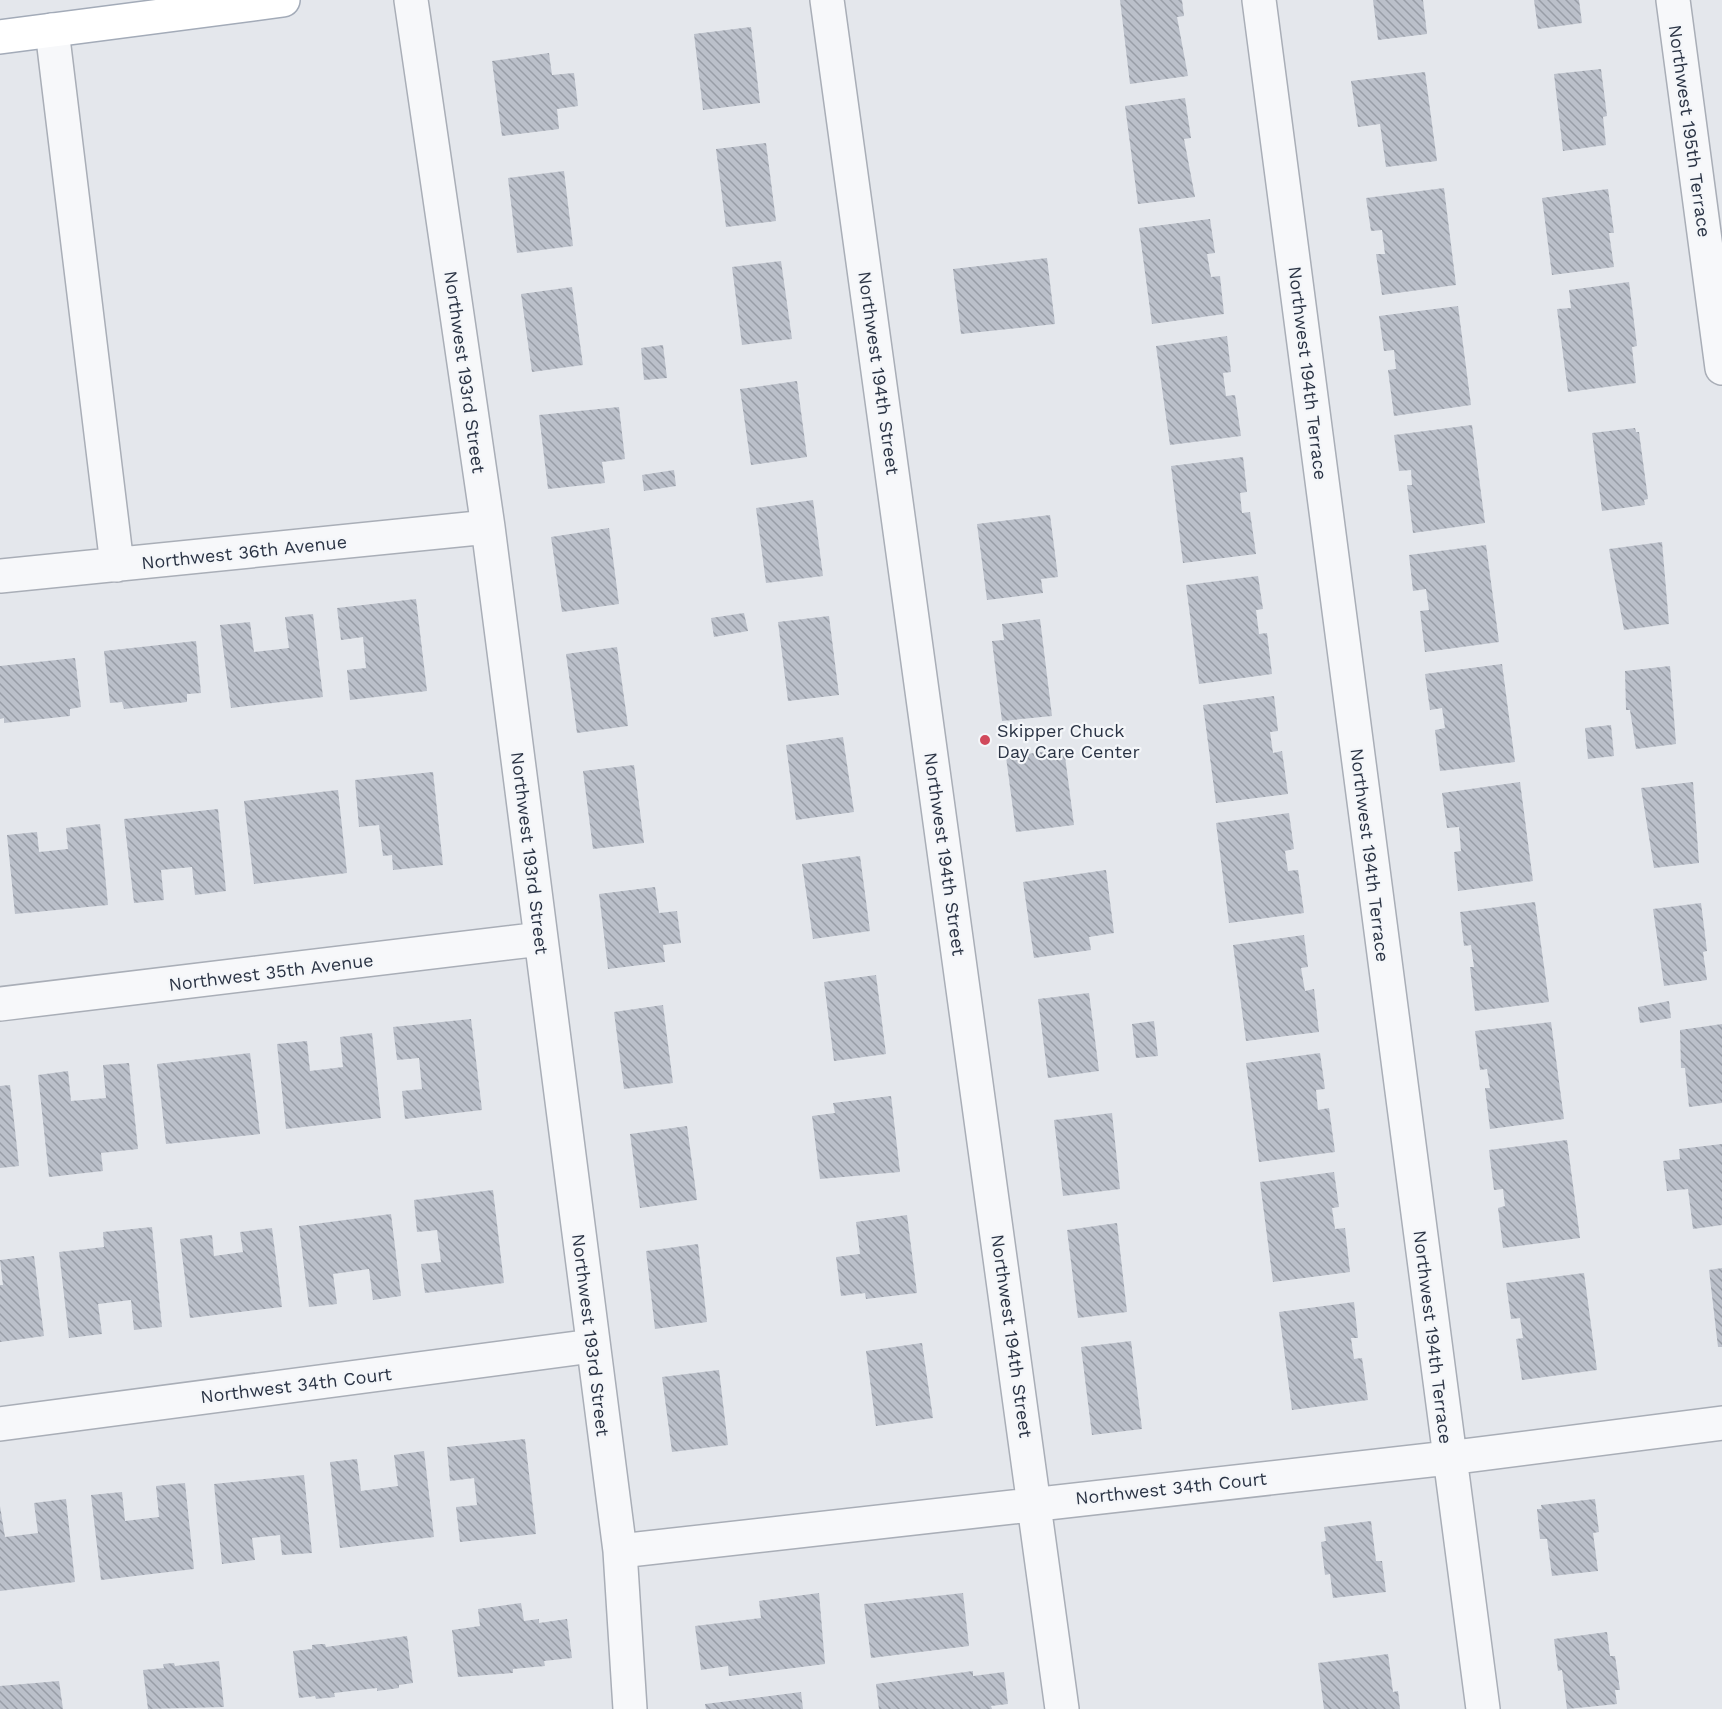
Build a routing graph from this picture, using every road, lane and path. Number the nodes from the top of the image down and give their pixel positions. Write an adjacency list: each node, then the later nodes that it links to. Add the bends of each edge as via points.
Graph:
1 (283, 0): 6 (main road)
2 (411, 0): 9 (street, Northwest 193rd Street)
3 (827, 0): 18 (street, Northwest 194th Street)
4 (1259, 0): 17 (street, Northwest 194th Terrace)
5 (1673, 0): 8 (street, Northwest 195th Terrace)
6 (52, 30): 7 (main road); 10 (street)
7 (0, 37)
8 (1722, 368)
9 (488, 527): 10 (street, Northwest 36th Avenue); 12 (street, Northwest 193rd Street)
10 (117, 565): 11 (street, Northwest 36th Avenue)
11 (0, 576)
12 (541, 939): 13 (street, Northwest 35th Avenue); 14 (street, Northwest 193rd Street)
13 (0, 1004)
14 (592, 1346): 16 (street, Northwest 34th Court); 19 (street, Northwest 193rd Street)
15 (1722, 1423): 17 (street, Northwest 34th Court)
16 (0, 1424)
17 (1448, 1458): 18 (street, Northwest 34th Court); 22 (street, Northwest 194th Terrace)
18 (1035, 1503): 19 (street, Northwest 34th Court); 21 (street, Northwest 194th Street)
19 (620, 1551): 20 (street, Northwest 193rd Street)
20 (630, 1709)
21 (1062, 1709)
22 (1484, 1709)

